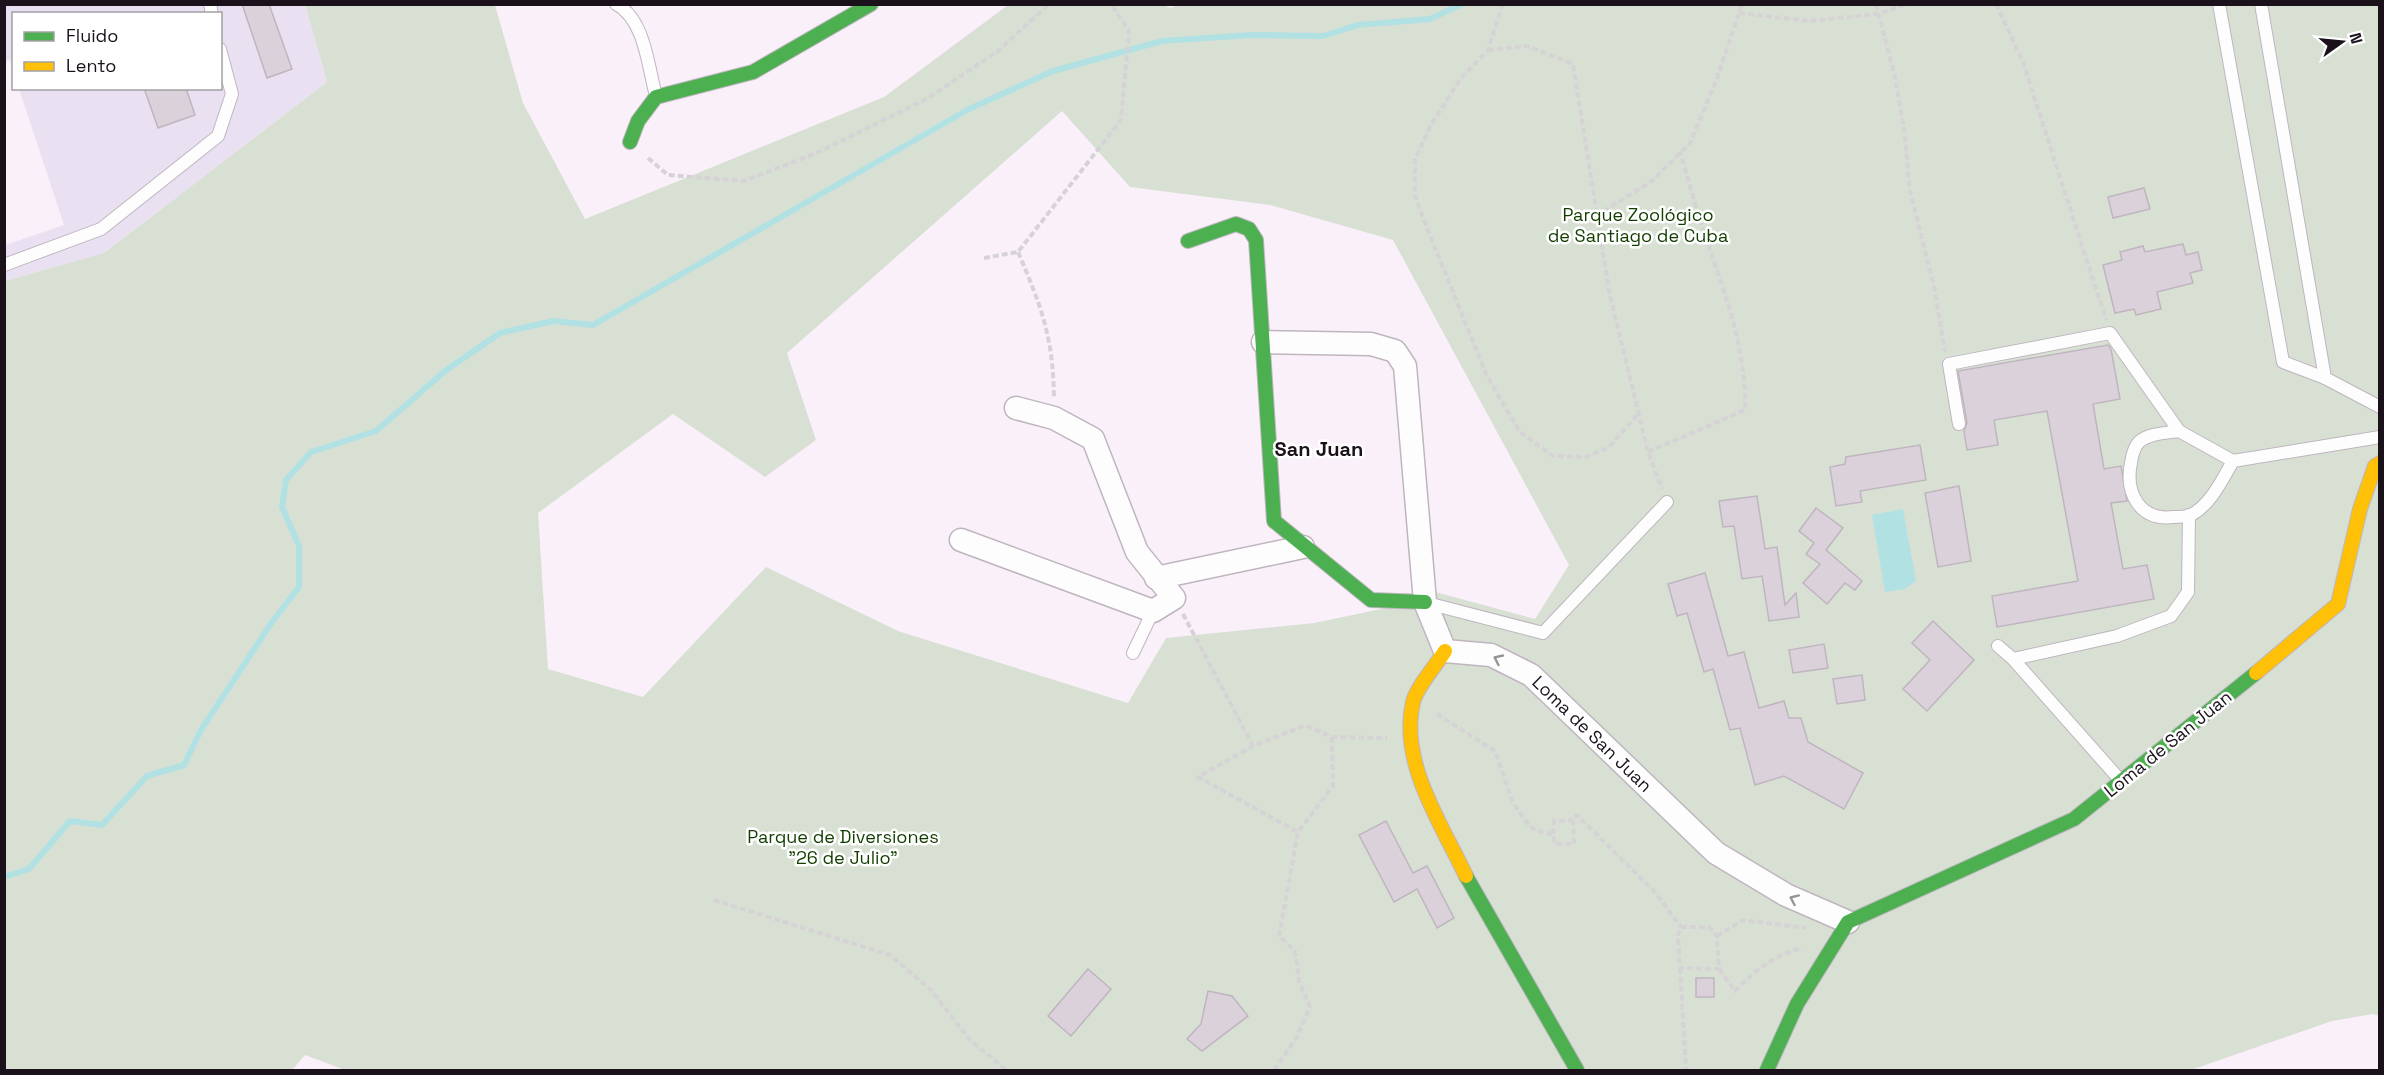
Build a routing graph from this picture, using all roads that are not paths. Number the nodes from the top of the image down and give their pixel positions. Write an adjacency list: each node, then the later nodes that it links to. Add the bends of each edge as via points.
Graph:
1 (616, 4): 6 (lane, via 624,8 639,30)
2 (871, 4): 6 (street, via 753,72)
3 (2219, 4): 11 (lane, via 2283,362)
4 (2261, 4): 11 (lane)
5 (222, 56): 9 (lane, via 232,94 218,136 101,229)
6 (656, 97): 7 (street, via 638,121)
7 (630, 142)
8 (1188, 242): 10 (street, via 1236,224 1249,229 1256,240)
9 (4, 265)
10 (1263, 342): 22 (street, via 1274,521); 24 (street, via 1371,344 1395,351 1405,366)
11 (2325, 378): 12 (lane)
12 (2379, 407)
13 (1016, 408): 23 (street, via 1054,418 1093,440 1137,552)
14 (1959, 424): 15 (lane, via 1949,364 2110,333)
15 (2179, 431): 17 (lane); 20 (lane, via 2152,435 2139,442 2127,480 2148,515)
16 (2379, 437): 17 (lane)
17 (2233, 461): 20 (lane, via 2205,504)
18 (2379, 463): 30 (street, Loma de San Juan, via 2360,509 2338,604)
19 (1667, 502): 24 (lane, via 1543,633)
20 (2190, 515): 29 (lane, via 2187,592 2171,616 2117,636)
21 (961, 540): 25 (street)
22 (1304, 547): 23 (street); 24 (street, via 1371,600)
23 (1156, 578): 25 (street, via 1174,598)
24 (1425, 602): 27 (street)
25 (1153, 611): 28 (lane)
26 (1998, 646): 29 (lane)
27 (1445, 651): 31 (street, Loma de San Juan, one-way to 27, via 1786,895 1716,853 1531,675 1491,655); 32 (street, via 1413,699 1411,738 1421,783 1471,886)
28 (1132, 653)
29 (2013, 659): 30 (lane)
30 (2121, 782): 31 (street, Loma de San Juan, via 2074,819)
31 (1848, 922): 33 (street, via 1797,1004)
32 (1577, 1071)
33 (1767, 1071)

